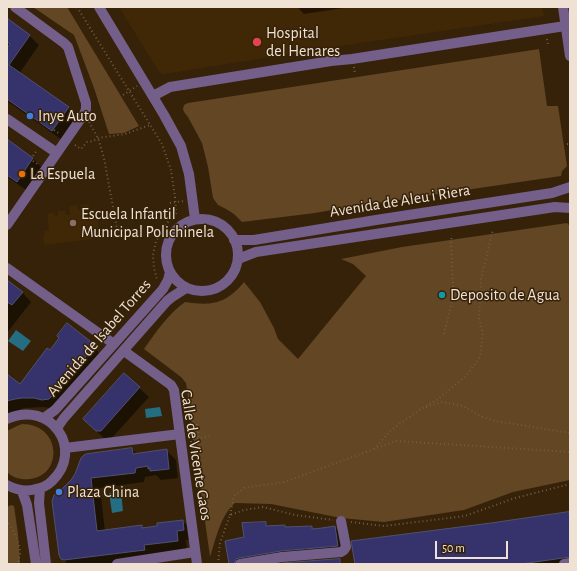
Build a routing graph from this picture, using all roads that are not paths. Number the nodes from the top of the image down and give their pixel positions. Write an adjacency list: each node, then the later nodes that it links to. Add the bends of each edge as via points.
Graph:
1 (15, 7): 8 (street, via 68,48 86,103 85,112)
2 (100, 7): 6 (street)
3 (563, 7): 4 (street)
4 (565, 26): 5 (street); 6 (street, via 170,87)
5 (570, 56)
6 (153, 96): 11 (street, via 181,146 189,174)
7 (7, 119): 8 (street)
8 (57, 153): 12 (street)
9 (570, 187): 13 (street, Avenida de Aleu i Riera, via 552,193 254,240)
10 (570, 208): 14 (street, Avenida de Aleu i Riera, via 555,208 256,252)
11 (195, 219): 13 (street, via 218,223 225,227); 16 (street, via 183,224 169,239 166,253)
12 (7, 225)
13 (234, 240): 14 (street)
14 (238, 259): 17 (street, via 234,272 215,289 198,291)
15 (7, 268): 18 (street)
16 (170, 272): 17 (street); 18 (street, Avenida de Isabel Torres, via 162,289)
17 (186, 288): 19 (street, Avenida de Isabel Torres, via 172,297)
18 (114, 344): 21 (street, Avenida de Isabel Torres, via 55,410)
19 (124, 351): 22 (street, Avenida de Isabel Torres); 23 (street, Calle de Vicente Gaos, via 171,384)
20 (7, 418): 21 (street, via 32,414)
21 (44, 418): 22 (street)
22 (57, 428): 24 (street)
23 (180, 434): 24 (street); 29 (street, Calle de Vicente Gaos)
24 (65, 448): 26 (street, via 64,463 57,477)
25 (7, 485): 27 (street)
26 (40, 488): 27 (street); 32 (street, via 39,503)
27 (22, 490): 31 (street, via 27,505)
28 (341, 521): 35 (street, via 346,547 341,552)
29 (195, 552): 33 (street); 34 (street, Calle de Vicente Gaos)
30 (570, 563): 36 (street)
31 (36, 564)
32 (46, 564)
33 (117, 564)
34 (197, 564)
35 (240, 564)
36 (564, 564)

